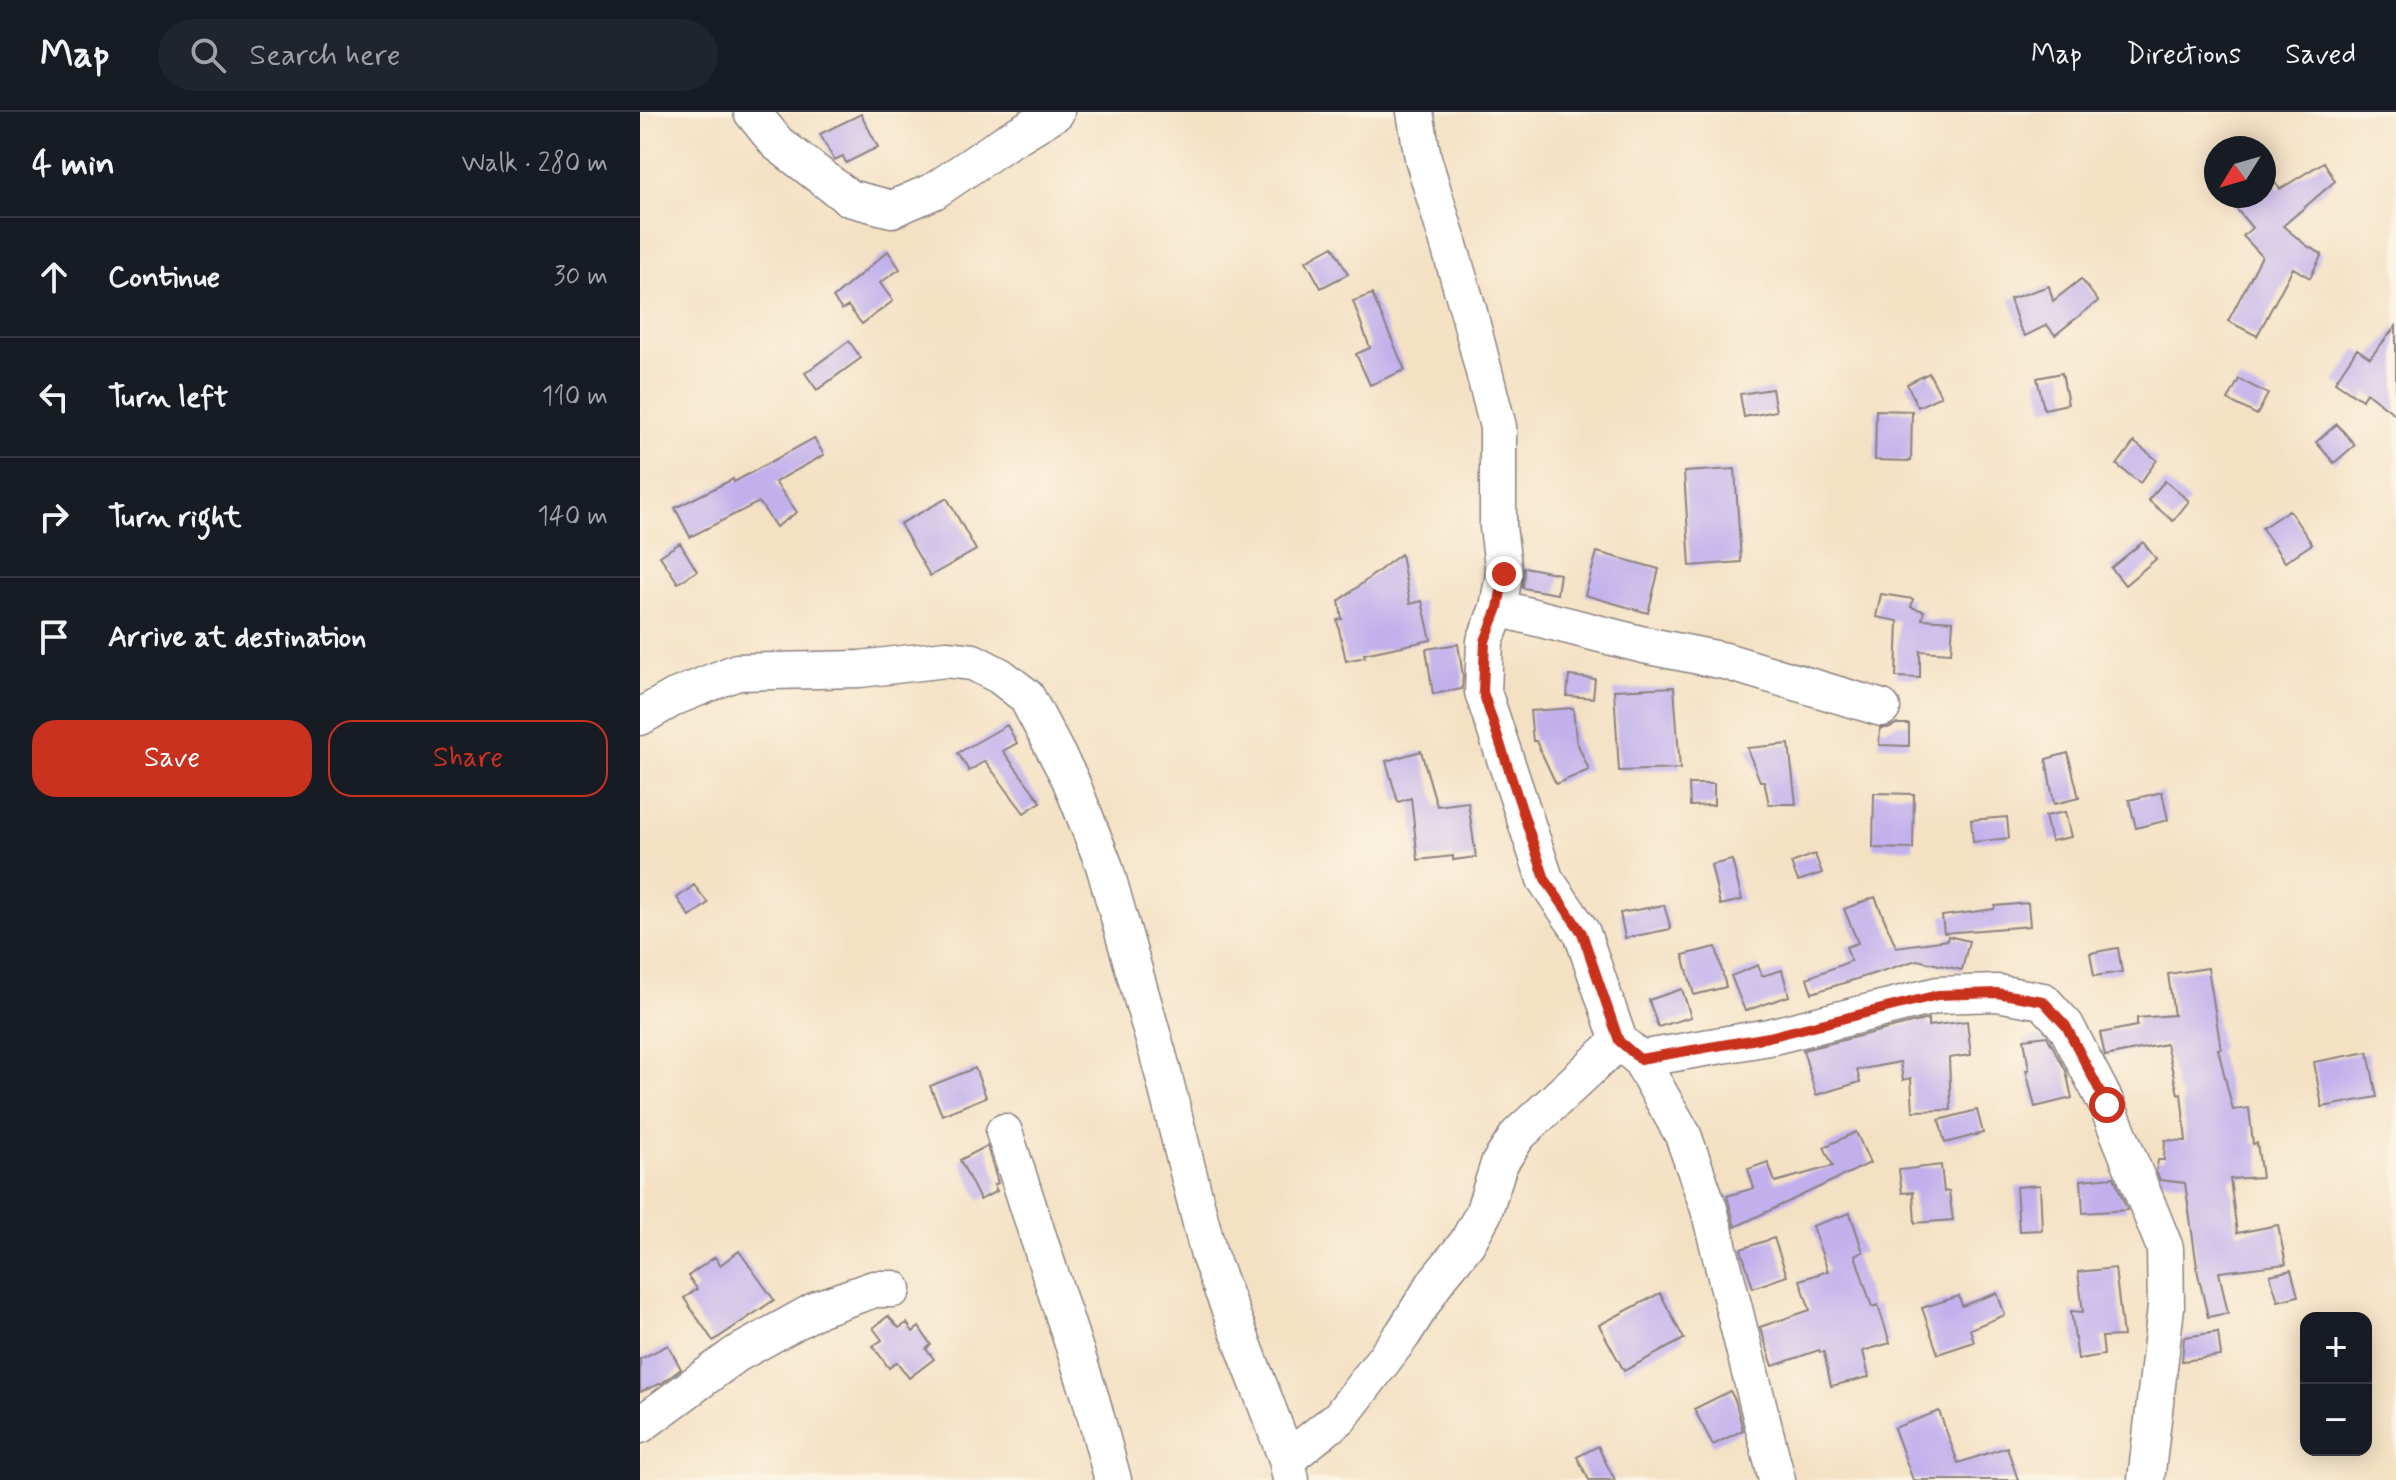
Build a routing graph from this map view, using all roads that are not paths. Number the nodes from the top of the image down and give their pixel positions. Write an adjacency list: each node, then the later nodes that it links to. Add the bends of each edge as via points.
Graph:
1 (752, 112): 2 (street, via 777,143 849,198 892,209 934,191)
2 (1056, 112)
3 (1415, 112): 4 (street, via 1498,427 1498,527 1504,574)
4 (1498, 608): 5 (street, via 1725,661); 7 (street, via 1485,641 1483,692 1545,879 1582,933)
5 (1882, 708)
6 (640, 717): 11 (street, via 737,672 860,669 946,659 973,662 1026,696 1070,779 1104,865 1209,1255)
7 (1629, 1050): 11 (street, via 1518,1135 1499,1164 1483,1214 1403,1334 1340,1417); 13 (street, via 1683,1135 1709,1209); 14 (street, via 1769,1037 1938,995 1997,993 2043,1001 2066,1026 2107,1105 2165,1248 2166,1307)
8 (1004, 1132): 12 (street)
9 (893, 1289): 10 (street, via 874,1289 820,1308 735,1355)
10 (640, 1425)
11 (1289, 1470)
12 (1113, 1480)
13 (1777, 1480)
14 (2146, 1480)

